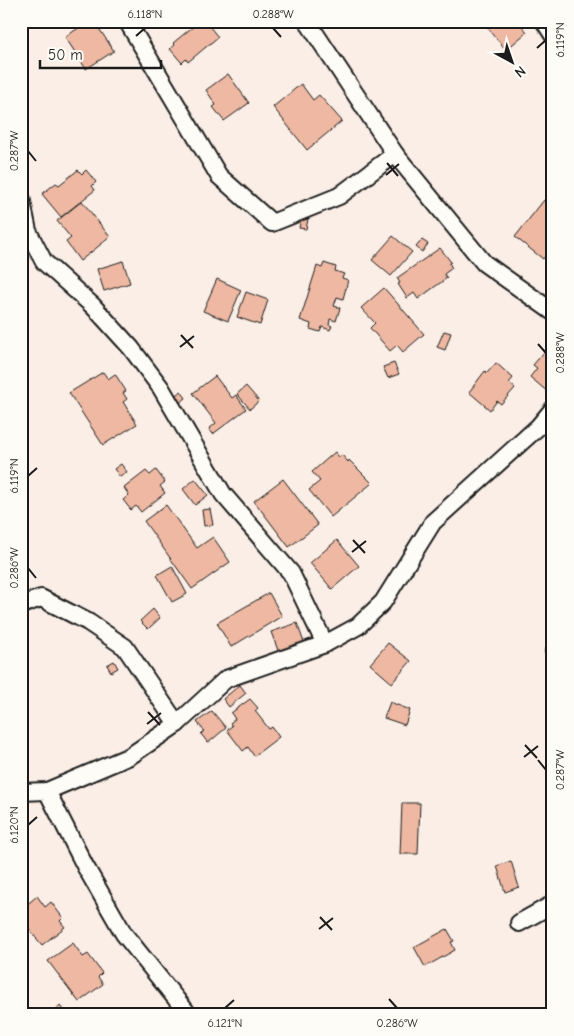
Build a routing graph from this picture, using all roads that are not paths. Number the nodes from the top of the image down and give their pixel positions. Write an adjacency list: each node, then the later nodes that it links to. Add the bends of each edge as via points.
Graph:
1 (127, 21): 5 (street, via 219,176 272,223 339,196)
2 (307, 21): 5 (street)
3 (544, 21): 4 (street)
4 (553, 35)
5 (395, 154): 7 (street, via 484,263)
6 (21, 197): 10 (street, via 28,231 44,262 93,306 161,388 223,494 291,573)
7 (553, 312)
8 (553, 409): 10 (street, via 538,427 433,522 384,602 358,626)
9 (21, 606): 11 (street, via 41,598 88,622 125,647)
10 (324, 644): 11 (street, via 226,679)
11 (177, 724): 12 (street, via 130,756)
12 (47, 791): 13 (street); 16 (street, via 124,934)
13 (21, 792)
14 (553, 904): 15 (street)
15 (519, 923)
16 (189, 1015)

